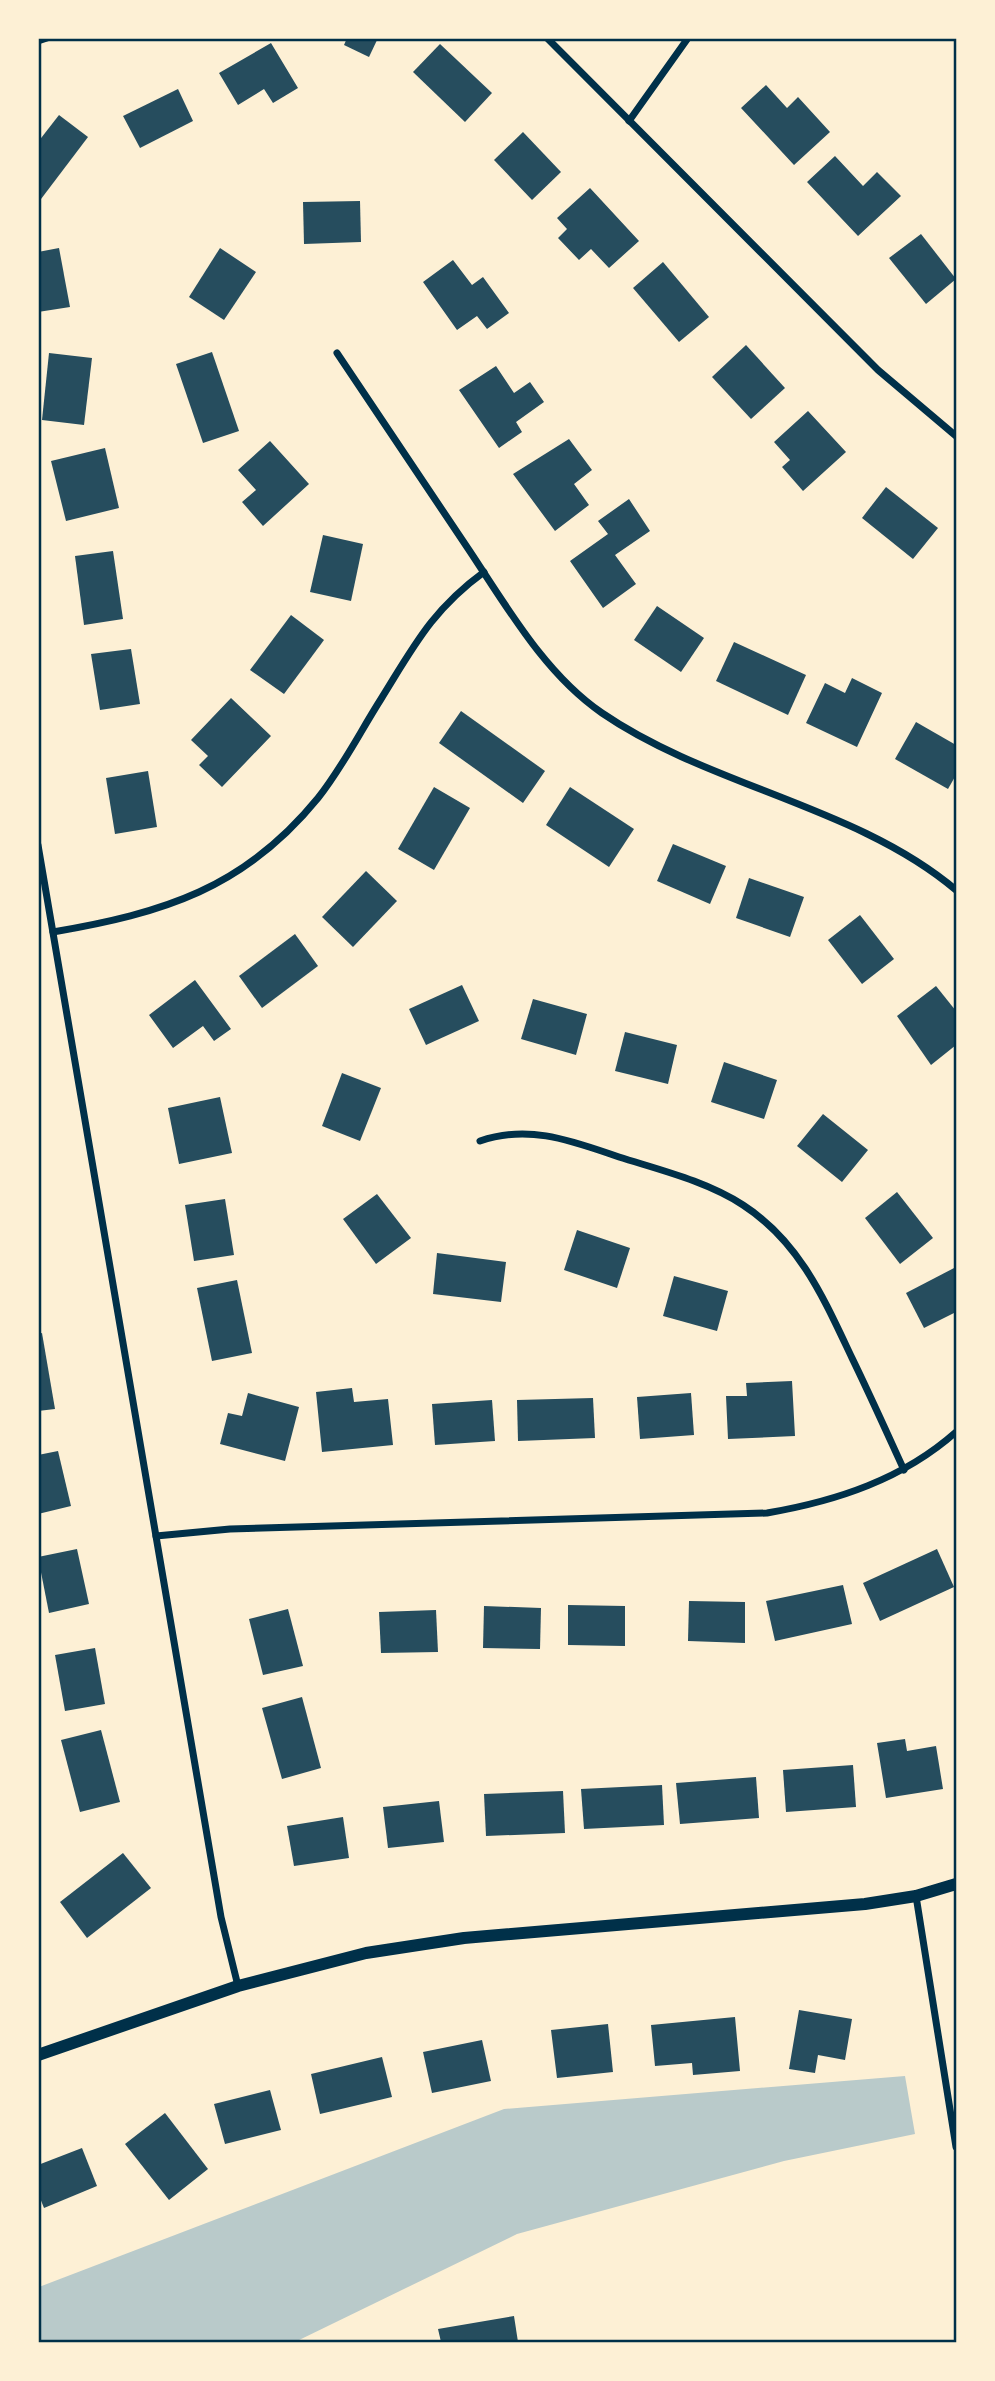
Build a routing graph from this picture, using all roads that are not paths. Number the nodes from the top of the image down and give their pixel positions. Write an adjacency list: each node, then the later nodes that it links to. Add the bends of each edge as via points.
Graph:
1 (47, 38): 4 (street)
2 (547, 38): 5 (street)
3 (688, 38): 5 (street)
4 (38, 41)
5 (629, 121): 7 (street, via 878,370)
6 (337, 353): 8 (street)
7 (957, 436)
8 (484, 572): 10 (street, via 538,650 564,681 601,713 666,749 894,847); 11 (street, via 453,595 429,622 319,797 258,857 210,888 165,908)
9 (38, 845): 11 (street)
10 (957, 890)
11 (53, 932): 15 (street)
12 (480, 1141): 14 (street, via 522,1133 556,1136 702,1184 770,1224 816,1282)
13 (957, 1432): 14 (street)
14 (904, 1470): 15 (street, via 861,1489 768,1513)
15 (156, 1536): 18 (street, via 221,1917)
16 (957, 1884): 17 (street)
17 (916, 1896): 18 (street, via 464,1938 366,1954); 20 (street)
18 (238, 1986): 19 (street)
19 (38, 2055)
20 (957, 2147)

